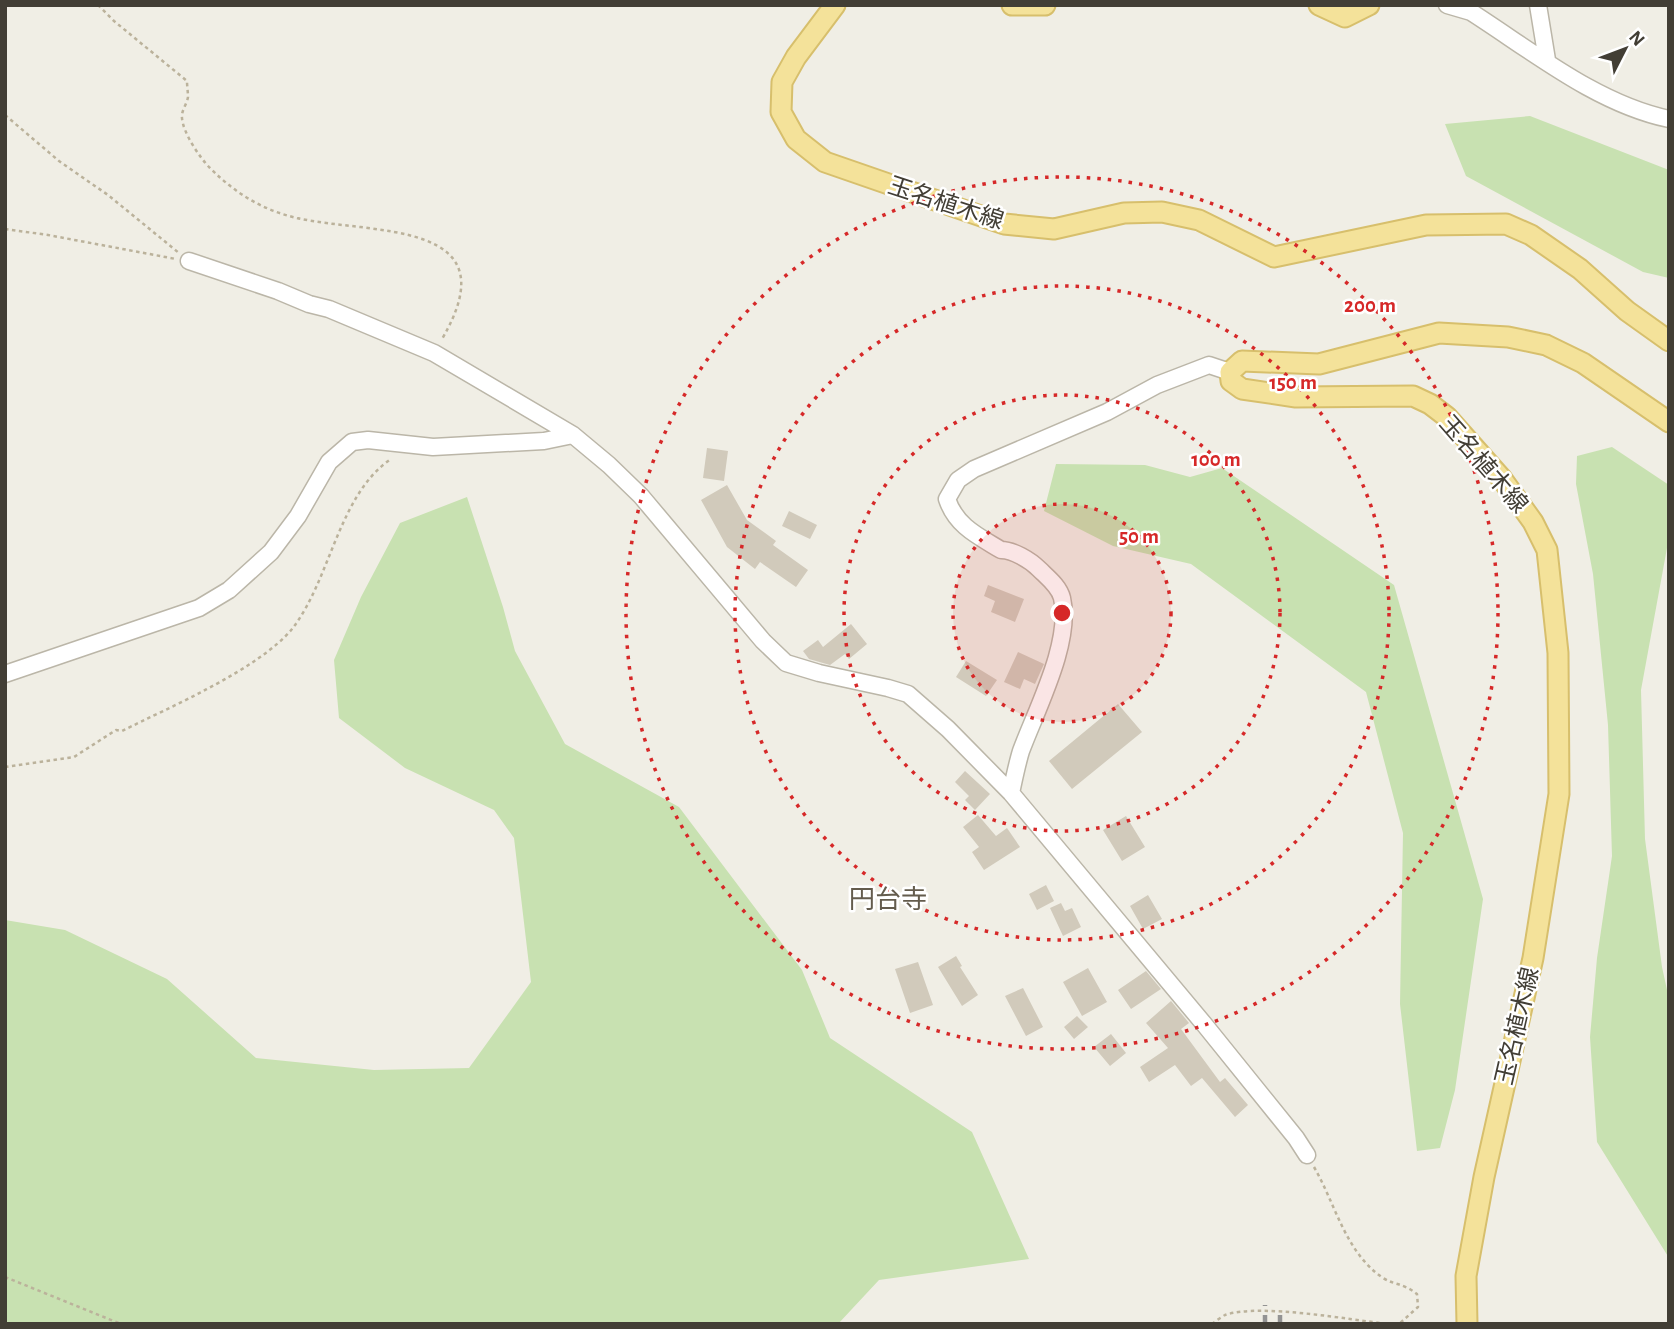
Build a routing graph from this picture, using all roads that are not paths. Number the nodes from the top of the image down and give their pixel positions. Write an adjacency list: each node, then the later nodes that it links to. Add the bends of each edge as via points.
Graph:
1 (835, 5): 11 (main road, 玉名植木線, via 782,82 781,112 796,139 825,162 1004,224 1055,229 1124,213 1162,212 1199,220 1274,257 1426,225 1506,224 1531,235 1580,270)
2 (1012, 5): 3 (main road)
3 (1045, 5)
4 (1319, 5): 5 (main road, via 1345,17)
5 (1369, 5)
6 (1447, 5): 8 (street, via 1471,12)
7 (1538, 5): 8 (street)
8 (1547, 61): 9 (street, via 1610,100)
9 (1669, 119)
10 (189, 261): 14 (street, via 330,309 434,353)
11 (1669, 341)
12 (1230, 372): 13 (main road, via 1242,360 1319,364 1438,333 1508,337 1546,345 1583,363); 16 (street, via 1209,365 1157,385 1107,412 974,469 958,480 947,499 965,528 1034,564 1062,599 1064,626); 18 (main road, 玉名植木線, via 1231,381 1242,389 1296,397 1413,396 1430,404 1503,479 1547,550 1558,653 1559,794 1533,958 1466,1276)
13 (1669, 422)
14 (573, 435): 15 (street, via 544,441 433,447 352,442 329,462 271,552 229,590 199,608); 16 (street, via 641,496 786,663 908,694)
15 (5, 674)
16 (1011, 793): 17 (street)
17 (1307, 1155)
18 (1466, 1324)

